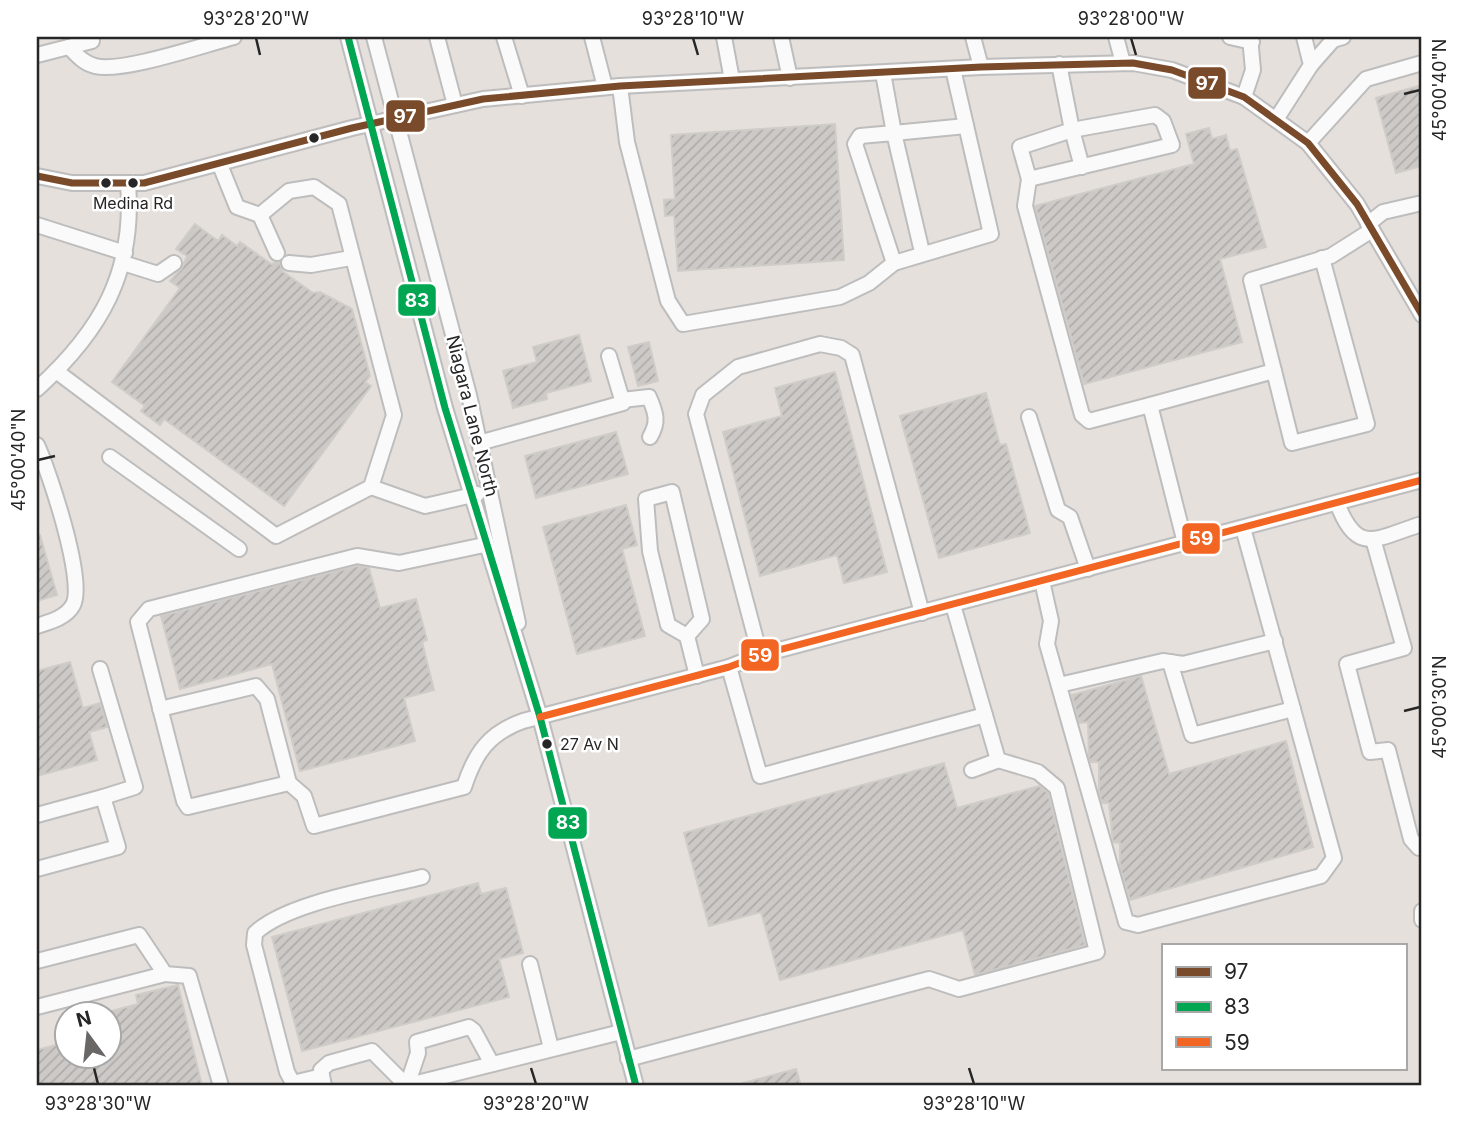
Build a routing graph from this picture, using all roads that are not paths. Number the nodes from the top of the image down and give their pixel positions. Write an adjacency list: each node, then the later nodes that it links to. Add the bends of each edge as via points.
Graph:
1 (234, 37): 16 (street, via 120,66 84,62)
2 (348, 37): 34 (street, Niagara Lane North)
3 (374, 37): 32 (street, Niagara Lane North)
4 (504, 37): 29 (street)
5 (592, 37): 28 (street)
6 (724, 37): 26 (street)
7 (781, 37): 25 (street)
8 (973, 37): 22 (street)
9 (1116, 37): 18 (street)
10 (1230, 37): 14 (street)
11 (1304, 37): 21 (street)
12 (1343, 37): 21 (street, via 1333,40)
13 (442, 38): 31 (street)
14 (1251, 40): 30 (street, via 1253,70)
15 (92, 41): 16 (street)
16 (69, 47): 17 (street)
17 (37, 55)
18 (1123, 63): 20 (street); 30 (street, via 1172,70)
19 (1422, 63): 38 (street, via 1366,79)
20 (1059, 64): 22 (street); 36 (street)
21 (1311, 65): 33 (street)
22 (981, 67): 23 (street)
23 (953, 69): 24 (street); 35 (street)
24 (883, 73): 25 (street); 37 (street)
25 (790, 78): 26 (street)
26 (732, 80): 27 (street)
27 (620, 86): 28 (street); 53 (street, via 627,142 668,301 683,324 840,297 869,283)
28 (605, 87): 29 (street)
29 (522, 96): 31 (street)
30 (1244, 97): 33 (street)
31 (455, 105): 32 (street)
32 (396, 118): 34 (street); 65 (street, Niagara Lane North)
33 (1277, 118): 38 (street)
34 (371, 124): 39 (street); 71 (street, Niagara Lane North)
35 (966, 126): 37 (street); 48 (street, via 991,234)
36 (1072, 130): 40 (street); 40 (street, via 1155,115 1163,121 1172,145); 42 (street, via 1020,147)
37 (894, 133): 48 (street); 53 (street, via 860,136 855,144)
38 (1308, 143): 47 (street, via 1334,172)
39 (220, 165): 43 (street); 45 (street, via 237,207)
40 (1082, 167): 42 (street)
41 (37, 176): 43 (street, via 72,183)
42 (1029, 179): 62 (street, via 1025,206 1082,415 1089,421)
43 (128, 184): 50 (street)
44 (1422, 203): 47 (street, via 1383,212)
45 (260, 215): 49 (street); 51 (street, via 289,191 314,187 339,204)
46 (37, 225): 50 (street)
47 (1370, 227): 52 (street); 56 (street)
48 (922, 252): 53 (street)
49 (277, 253)
50 (124, 258): 54 (street, via 158,274); 58 (street, via 107,305)
51 (351, 258): 55 (street, via 311,265); 69 (street, via 394,415)
52 (1322, 258): 59 (street, via 1251,280); 59 (street, via 1367,424 1292,443)
53 (894, 262)
54 (174, 263)
55 (289, 263)
56 (1422, 315)
57 (609, 356): 61 (street)
58 (55, 371): 60 (street); 69 (street, via 276,536)
59 (1274, 371): 62 (street)
60 (37, 389)
61 (622, 400): 64 (street, via 649,397 656,419); 65 (street)
62 (1150, 405): 76 (street)
63 (1029, 417): 79 (street, via 1058,510 1070,517)
64 (650, 437)
65 (479, 443): 70 (street, Niagara Lane North)
66 (37, 445): 83 (street, via 54,491 76,579 76,597 61,617)
67 (110, 457): 78 (street)
68 (1422, 480): 72 (street)
69 (371, 487): 71 (street, via 425,506)
70 (490, 490): 71 (street); 90 (street, Niagara Lane North)
71 (470, 496): 77 (street, Niagara Lane North)
72 (1337, 503): 74 (street); 75 (street, via 1347,528 1356,537)
73 (1422, 524): 75 (street)
74 (1243, 527): 76 (street); 85 (street)
75 (1373, 539): 102 (street, via 1404,649 1346,664 1370,752 1388,750 1411,839)
76 (1185, 543): 79 (street)
77 (484, 545): 90 (street, Niagara Lane North); 93 (street, via 400,563 357,555 149,609 138,622)
78 (239, 549)
79 (1088, 569): 80 (street)
80 (1042, 581): 81 (street); 92 (street, via 1051,621 1047,644)
81 (953, 605): 82 (street); 95 (street)
82 (922, 613): 86 (street); 86 (street, via 852,355 820,345 738,367 703,394 696,414)
83 (37, 626)
84 (687, 636): 84 (street, via 668,625 650,551 646,499 672,492 702,619); 91 (street)
85 (1275, 641): 87 (street, via 1183,664); 94 (street)
86 (760, 655): 88 (street)
87 (1170, 662): 92 (street); 94 (street, via 1192,736)
88 (729, 667): 91 (street); 95 (street, via 760,776)
89 (100, 669): 100 (street, via 135,787)
90 (528, 676): 96 (street, Niagara Lane North)
91 (697, 676): 96 (street)
92 (1059, 685): 94 (street, via 1126,922 1138,925 1321,876 1334,858)
93 (160, 709): 99 (street, via 256,686 267,699); 99 (street, via 188,807)
94 (1293, 709)
95 (985, 715): 97 (street)
96 (540, 717): 99 (street, via 495,733 479,749 464,787 314,826 304,796); 111 (street, Niagara Lane North)
97 (999, 760): 98 (street); 113 (street, via 1038,772 1057,788 1097,952 959,989 929,979)
98 (972, 769)
99 (289, 783)
100 (103, 797): 101 (street); 103 (street, via 118,847)
101 (37, 815)
102 (1422, 848)
103 (37, 869)
104 (422, 877): 115 (street, via 297,910 255,933 254,945 287,1072 293,1083)
105 (1422, 911): 106 (street)
106 (1422, 920)
107 (37, 961): 109 (street, via 139,934)
108 (530, 964): 112 (street)
109 (165, 974): 110 (street); 116 (street, via 189,976)
110 (37, 1007)
111 (621, 1032): 112 (street); 113 (street, Niagara Lane North)
112 (551, 1048): 114 (street)
113 (628, 1059): 118 (street, Niagara Lane North)
114 (492, 1063): 117 (street); 117 (street, via 468,1027 428,1037 417,1042 418,1053)
115 (323, 1081): 117 (street, via 321,1070 329,1063 372,1051)
116 (221, 1086)
117 (406, 1086)
118 (636, 1086)

